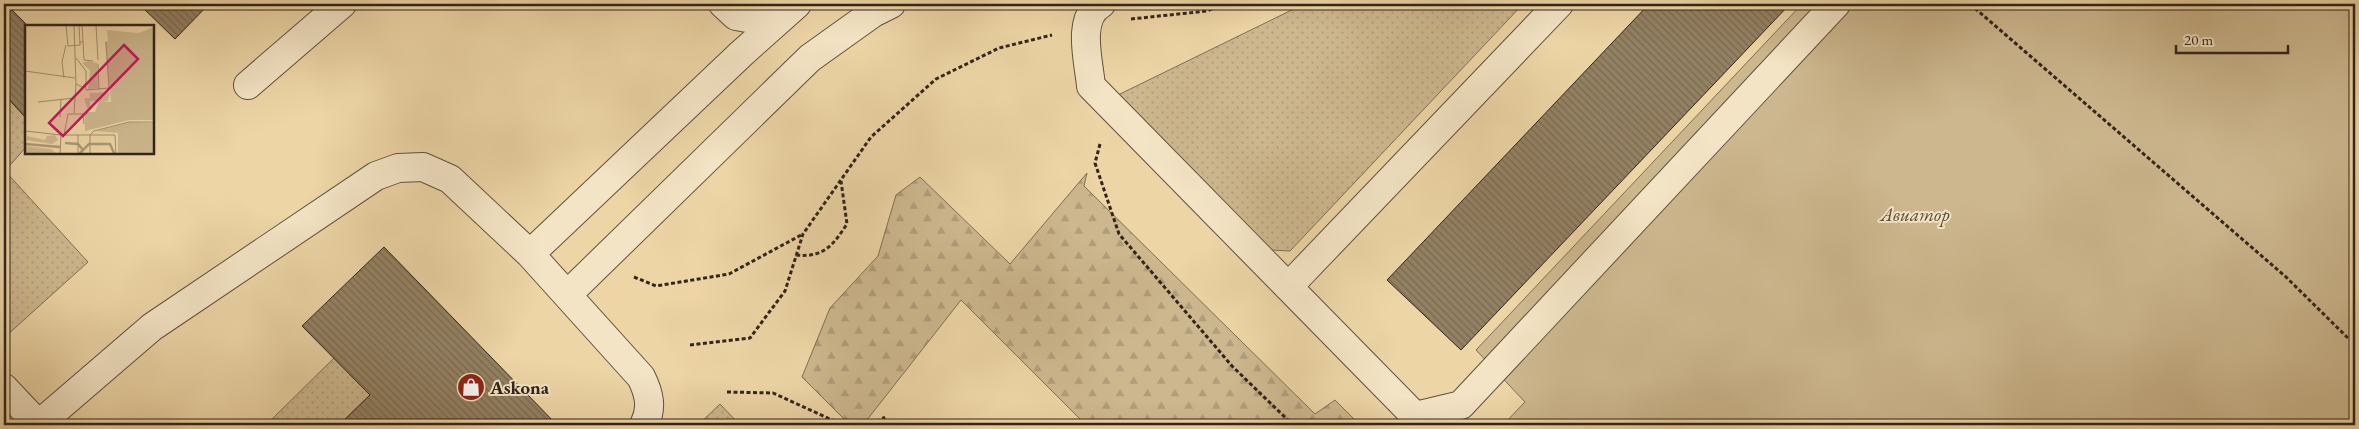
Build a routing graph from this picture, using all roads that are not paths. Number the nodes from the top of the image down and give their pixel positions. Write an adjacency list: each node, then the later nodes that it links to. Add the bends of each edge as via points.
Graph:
1 (342, 4): 9 (street)
2 (723, 4): 8 (street, via 736,16)
3 (797, 4): 8 (street)
4 (891, 4): 12 (street, via 810,58)
5 (1102, 4): 11 (street, via 1094,8 1086,26 1090,86)
6 (1559, 4): 11 (street)
7 (1836, 4): 11 (street, via 1461,405 1415,416)
8 (776, 23): 10 (street)
9 (248, 85)
10 (530, 254): 12 (street); 14 (street, via 450,179 423,167 398,168 376,176 152,327)
11 (1288, 287)
12 (568, 294): 15 (street, via 641,377 650,395)
13 (4, 388): 14 (street)
14 (38, 425)
15 (644, 425)

